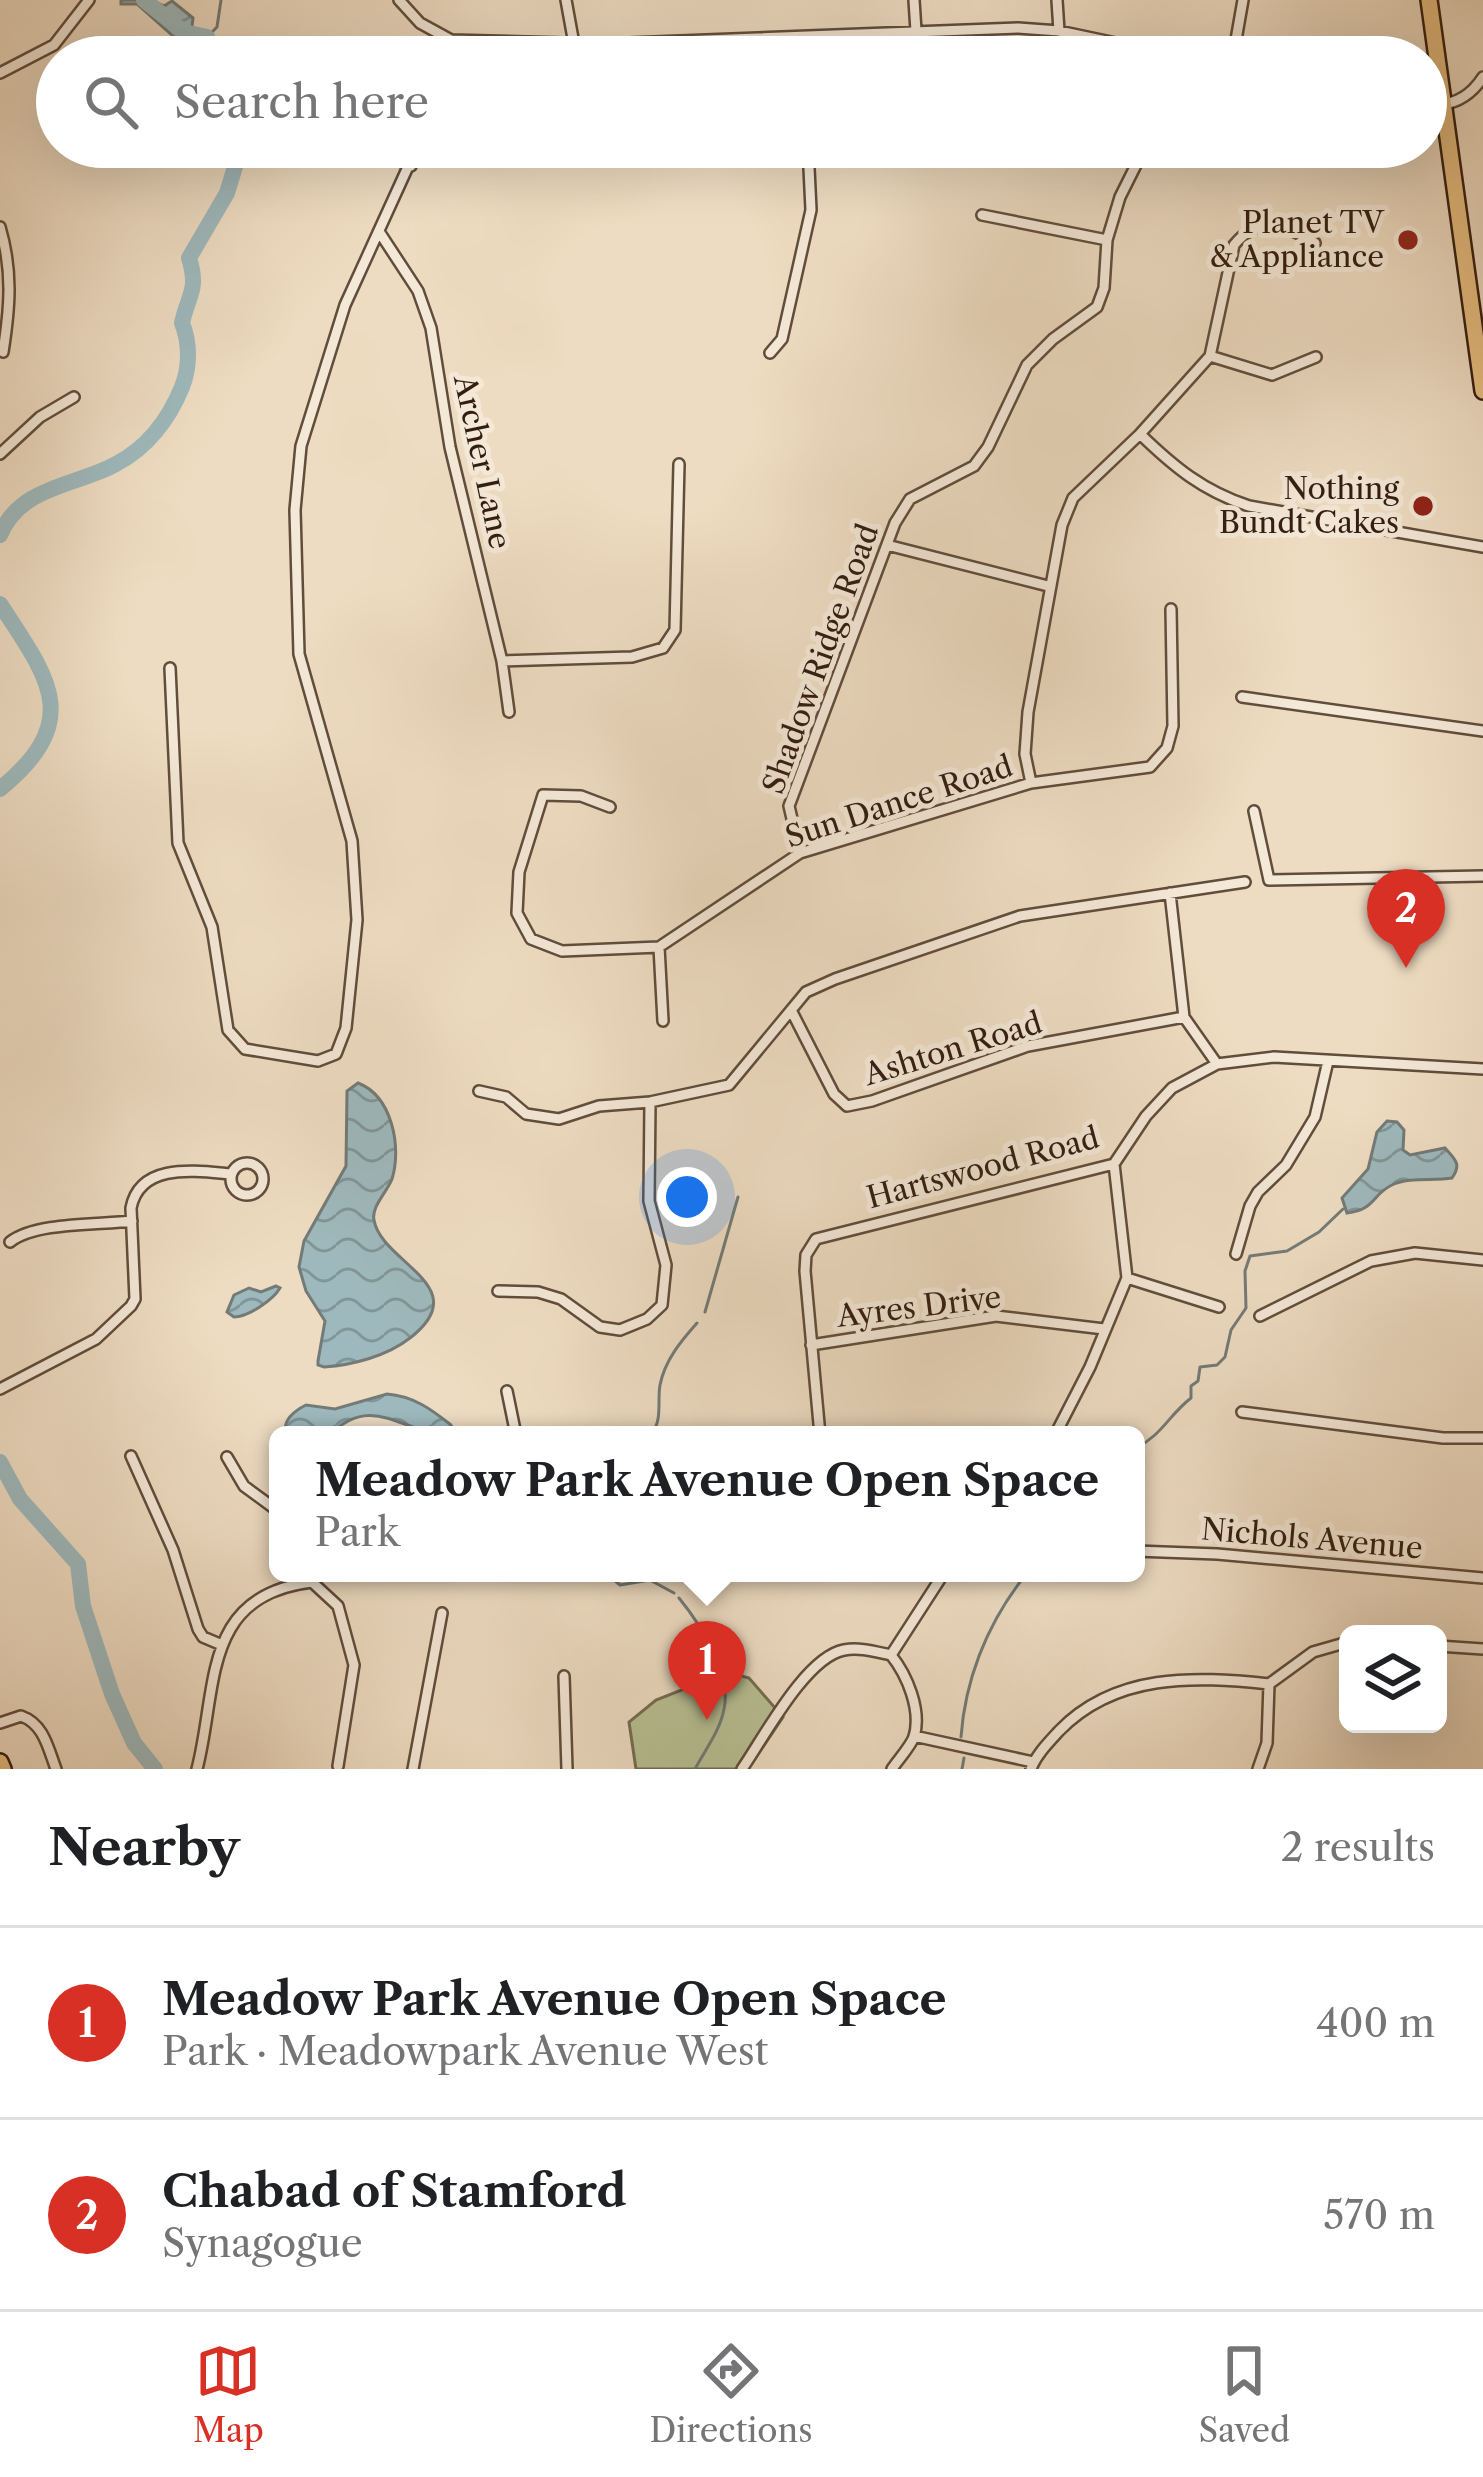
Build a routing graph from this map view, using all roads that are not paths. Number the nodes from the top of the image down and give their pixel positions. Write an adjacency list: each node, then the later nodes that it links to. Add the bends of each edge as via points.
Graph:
1 (89, 0): 10 (street)
2 (399, 0): 11 (street)
3 (566, 0): 12 (street)
4 (914, 0): 8 (street)
5 (1057, 0): 9 (street)
6 (1243, 0): 15 (street)
7 (1430, 0): 16 (main road)
8 (916, 32): 9 (street); 13 (street)
9 (1059, 32): 14 (street)
10 (60, 36)
11 (444, 36)
12 (573, 36)
13 (825, 36)
14 (1079, 36)
15 (1237, 36)
16 (1432, 36)
17 (36, 54): 18 (street)
18 (0, 73)
19 (1483, 77): 20 (street, via 1472,94)
20 (1447, 101)
21 (410, 168): 27 (street)
22 (809, 168): 31 (street, via 811,210 782,339)
23 (1134, 168): 28 (street, Shadow Ridge Road)
24 (1446, 168): 34 (main road)
25 (982, 215): 28 (street)
26 (0, 227): 30 (street, via 12,295)
27 (380, 233): 43 (street, Archer Lane, via 431,328 450,447); 44 (street, via 318,381 295,509 299,654 355,874 358,920 336,1054 318,1061 245,1049 228,1030 212,928 178,843)
28 (1107, 240): 39 (street, Shadow Ridge Road, via 1097,307 1027,365 974,466 910,499)
29 (1315, 243): 32 (street, via 1263,223 1245,231 1234,244)
30 (3, 352)
31 (770, 353)
32 (1210, 356): 33 (street, via 1272,376); 36 (street)
33 (1316, 357)
34 (1482, 383)
35 (74, 397): 37 (street)
36 (1139, 434): 40 (street, via 1180,473 1249,506); 41 (street, via 1072,498)
37 (0, 454)
38 (679, 464): 43 (street, via 675,630 663,648 632,657)
39 (887, 545): 41 (street); 51 (street, Shadow Ridge Road, via 789,806)
40 (1483, 547)
41 (1048, 586): 48 (street, via 1028,712)
42 (1171, 609): 48 (street, Sun Dance Road, via 1167,748 1150,767)
43 (502, 661): 46 (street, Archer Lane)
44 (170, 668)
45 (1242, 697): 47 (street)
46 (508, 712)
47 (1483, 731)
48 (1030, 783): 51 (street, Sun Dance Road)
49 (610, 807): 55 (street, via 542,795 519,872 517,913 531,939 562,951)
50 (1254, 811): 52 (street, via 1269,880)
51 (800, 853): 55 (street, Sun Dance Road)
52 (1483, 876)
53 (1245, 882): 54 (street)
54 (1170, 893): 56 (street, via 1020,916 836,979); 57 (street)
55 (659, 947): 58 (street)
56 (790, 1010): 57 (street, Ashton Road, via 847,1106 1028,1046); 63 (street, via 729,1085)
57 (1184, 1017): 60 (street)
58 (663, 1022)
59 (1328, 1061): 60 (street, Hartswood Road, via 1250,1057); 61 (street, Hartswood Road); 68 (street, via 1315,1117 1286,1166 1258,1192)
60 (1217, 1064): 64 (street, Hartswood Road, via 1172,1088)
61 (1483, 1069)
62 (479, 1091): 63 (street, via 506,1097 526,1114 559,1119)
63 (650, 1102): 71 (street, via 649,1202 666,1265 662,1305 620,1330 538,1292)
64 (1114, 1164): 70 (street); 75 (street, Hartswood Road, via 816,1239 806,1255)
65 (231, 1174): 66 (street, via 176,1169 152,1179 134,1194)
66 (132, 1221): 67 (street, via 38,1229); 76 (street, via 131,1306 96,1339)
67 (10, 1242)
68 (1236, 1254)
69 (1483, 1260): 73 (street, via 1415,1253 1371,1261)
70 (1127, 1278): 72 (street); 74 (street)
71 (498, 1291)
72 (1219, 1307)
73 (1260, 1316)
74 (1104, 1329): 75 (street, Ayres Drive, via 996,1316); 81 (street)
75 (811, 1345): 80 (street)
76 (1, 1389)
77 (507, 1391): 79 (street)
78 (1242, 1412): 82 (street)
79 (514, 1426)
80 (819, 1426)
81 (1059, 1426)
82 (1483, 1438)
83 (131, 1456): 92 (street, via 198,1629)
84 (227, 1457): 85 (street, via 244,1486)
85 (269, 1504)
86 (1145, 1551): 87 (street, Nichols Avenue)
87 (1483, 1578)
88 (297, 1582): 92 (street, via 261,1595)
89 (317, 1582): 101 (street, via 338,1606 354,1665)
90 (938, 1582): 96 (street)
91 (442, 1613): 105 (street)
92 (222, 1645): 104 (street)
93 (1339, 1645): 98 (street, via 1313,1652)
94 (1447, 1647): 95 (street)
95 (1483, 1649)
96 (891, 1655): 100 (street, via 910,1687); 107 (street, via 843,1650 814,1667)
97 (564, 1676): 106 (street)
98 (1269, 1684): 102 (street, via 1137,1684 1074,1716); 109 (street, via 1268,1743)
99 (0, 1723): 103 (street, via 32,1721)
100 (914, 1736): 102 (street); 108 (street)
101 (338, 1766)
102 (1032, 1766)
103 (56, 1769)
104 (197, 1769)
105 (413, 1769)
106 (567, 1769)
107 (742, 1769)
108 (892, 1769)
109 (1258, 1769)

